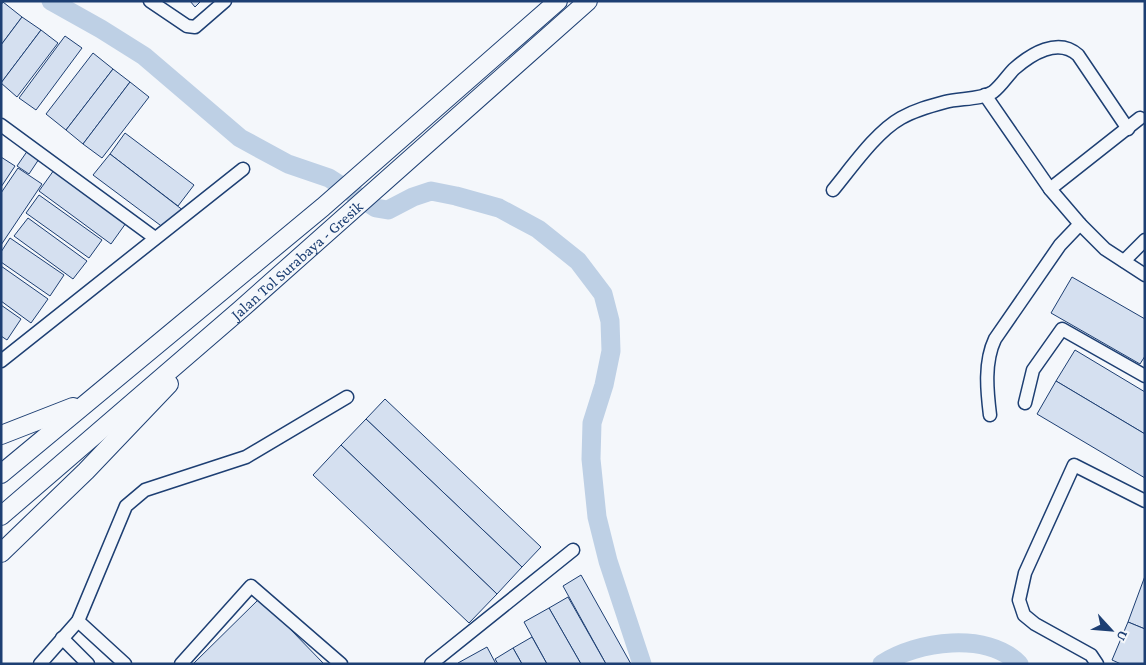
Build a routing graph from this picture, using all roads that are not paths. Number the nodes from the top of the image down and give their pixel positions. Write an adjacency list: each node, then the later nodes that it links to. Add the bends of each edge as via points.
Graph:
1 (150, 1): 2 (street, via 187,26 195,27)
2 (225, 1)
3 (558, 1): 21 (highway, Jalan Tol Surabaya - Gresik, via 323,207)
4 (588, 1): 17 (highway, Jalan Tol Surabaya - Gresik)
5 (985, 95): 8 (street, via 995,90 1028,59 1044,50 1066,46 1078,54); 10 (street); 11 (street, via 956,99 900,118 872,143)
6 (1140, 118): 8 (street)
7 (1, 125): 13 (street)
8 (1128, 129): 10 (street)
9 (242, 169): 13 (street)
10 (1050, 189): 12 (street)
11 (833, 190)
12 (1080, 224): 15 (street); 23 (street, via 1054,253 995,339 988,369)
13 (154, 238): 18 (street)
14 (1145, 240): 15 (street)
15 (1124, 261): 16 (street)
16 (1145, 275)
17 (240, 310): 27 (highway, Jalan Tol Surabaya - Gresik); 29 (highway, via 86,471)
18 (1, 361)
19 (1145, 376): 22 (street, via 1062,329 1033,370)
20 (347, 397): 30 (street, via 246,457 145,490 131,500)
21 (87, 402): 24 (highway); 25 (highway, Jalan Tol Surabaya - Gresik)
22 (1025, 403)
23 (990, 415)
24 (1, 435)
25 (1, 474)
26 (1145, 502): 38 (street, via 1074,465 1025,574 1019,600 1024,615 1090,655)
27 (1, 516)
28 (573, 550): 37 (street)
29 (1, 554)
30 (78, 621): 31 (street); 34 (street)
31 (62, 638): 32 (street); 33 (street)
32 (40, 664)
33 (88, 664)
34 (125, 664)
35 (181, 664): 36 (street, via 251,586)
36 (341, 664)
37 (431, 664)
38 (1097, 664)

